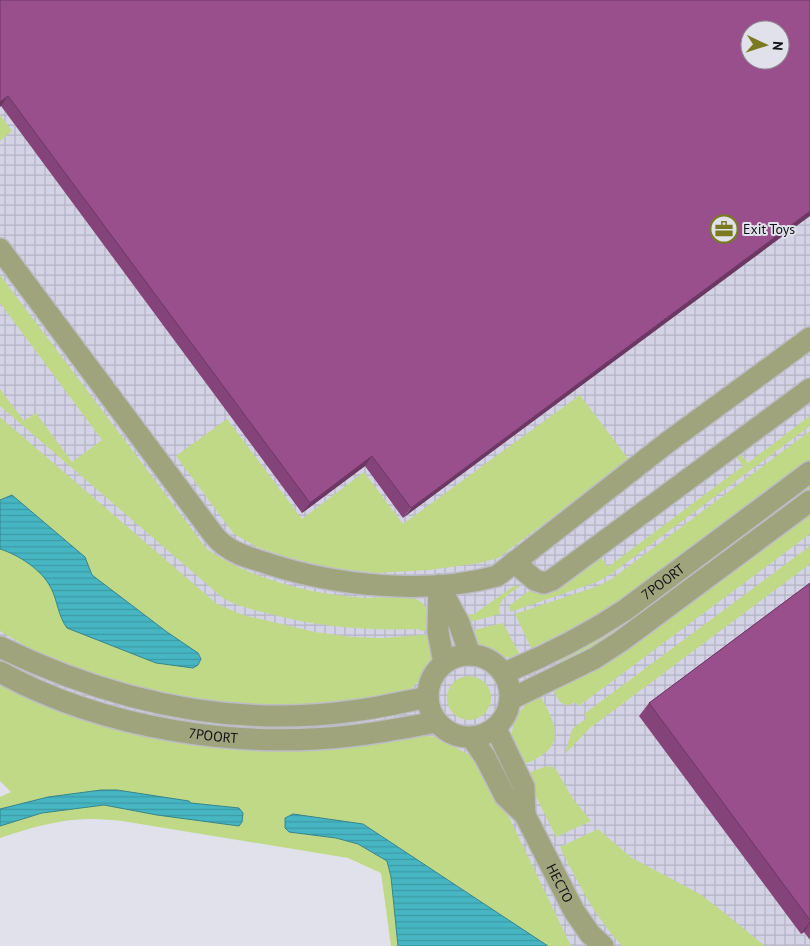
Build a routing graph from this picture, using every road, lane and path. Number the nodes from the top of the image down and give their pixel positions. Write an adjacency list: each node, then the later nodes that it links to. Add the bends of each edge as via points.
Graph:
1 (0, 249): 7 (street, via 213,534 226,547 294,572 336,581)
2 (810, 338): 6 (street, via 668,442)
3 (810, 389): 6 (street, via 552,580 544,583 535,580)
4 (810, 472): 12 (street, 7POORT, via 617,615 578,638)
5 (810, 501): 14 (street, 7POORT, via 621,642)
6 (514, 562): 7 (street, via 497,576 473,583)
7 (439, 585): 9 (street, via 459,623); 10 (street, via 438,632)
8 (0, 647): 13 (street, 7POORT, via 38,666 86,683 155,704 201,711 320,714 378,708)
9 (470, 655): 10 (street); 12 (street, via 483,657)
10 (444, 663): 13 (street, via 435,672)
11 (0, 672): 15 (street, 7POORT, via 112,717 202,735 322,738)
12 (504, 673): 14 (street)
13 (428, 697): 15 (street)
14 (511, 699): 16 (street, via 506,715)
15 (437, 722): 17 (street, via 453,734)
16 (496, 728): 17 (street); 18 (street, HECTO, via 524,787)
17 (472, 738): 18 (street, HECTO, via 505,796)
18 (526, 815): 19 (street, HECTO, via 574,911)
19 (601, 945)

